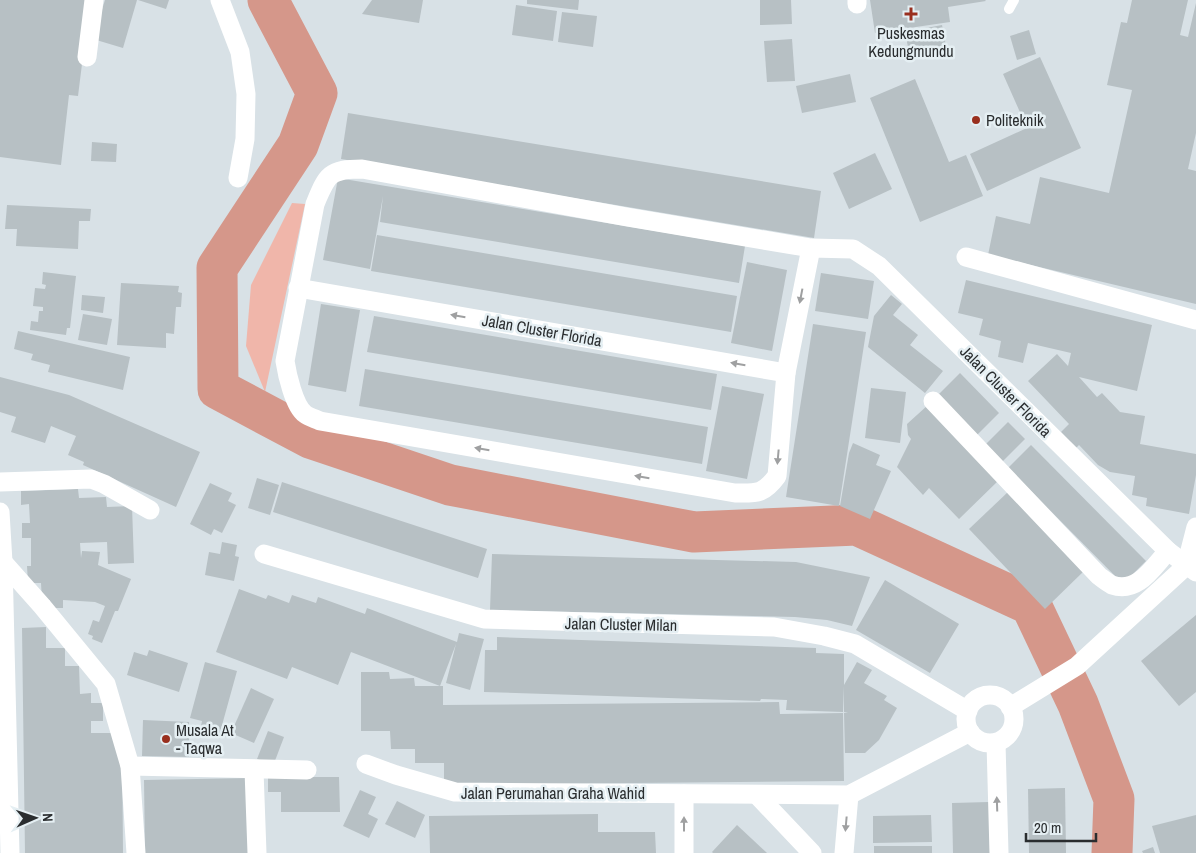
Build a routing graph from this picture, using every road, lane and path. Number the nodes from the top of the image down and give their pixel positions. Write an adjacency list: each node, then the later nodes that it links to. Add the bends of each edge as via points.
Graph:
1 (94, 0): 3 (street)
2 (220, 0): 4 (street, via 240,52 246,94 245,139)
3 (87, 57)
4 (238, 178)
5 (811, 248): 7 (street, Jalan Cluster Florida, via 348,169 335,172 324,181 315,204); 9 (street, one-way to 9); 15 (street, Jalan Cluster Florida, via 853,249 879,266)
6 (966, 257): 8 (street)
7 (298, 288): 9 (street, Jalan Cluster Florida, one-way to 7); 9 (street, Jalan Cluster Florida, one-way to 7, via 776,476 760,493 725,491 320,421 304,414 288,380 285,361)
8 (1196, 320)
9 (786, 373)
10 (933, 401): 15 (street, via 1105,581 1126,587 1141,582)
11 (0, 482): 12 (street, via 91,479)
12 (150, 510)
13 (0, 512): 17 (street)
14 (1196, 527): 18 (street)
15 (1168, 550): 18 (street, Jalan Cluster Florida)
16 (264, 554): 20 (street, Jalan Cluster Milan, via 484,620 774,628 824,636 855,644)
17 (3, 562): 24 (street, via 106,684); 27 (street)
18 (1191, 569): 19 (street, via 1077,666)
19 (1010, 707): 20 (street, via 999,697 991,695 977,699); 22 (street, via 1012,728)
20 (968, 710): 21 (street, via 966,718)
21 (970, 732): 22 (street, via 981,742); 30 (street, Jalan Perumahan Graha Wahid)
22 (996, 743): 37 (street, one-way to 22)
23 (366, 764): 28 (street, Jalan Perumahan Graha Wahid, via 455,792)
24 (130, 766): 25 (street); 32 (street)
25 (254, 770): 26 (street); 33 (street)
26 (307, 770)
27 (4, 775): 31 (street)
28 (684, 794): 29 (street, Jalan Perumahan Graha Wahid); 34 (street, one-way to 28)
29 (757, 795): 30 (street, Jalan Perumahan Graha Wahid); 35 (street)
30 (849, 795): 36 (street, one-way to 36)
31 (10, 853)
32 (136, 853)
33 (257, 853)
34 (684, 853)
35 (812, 853)
36 (844, 853)
37 (999, 853)

